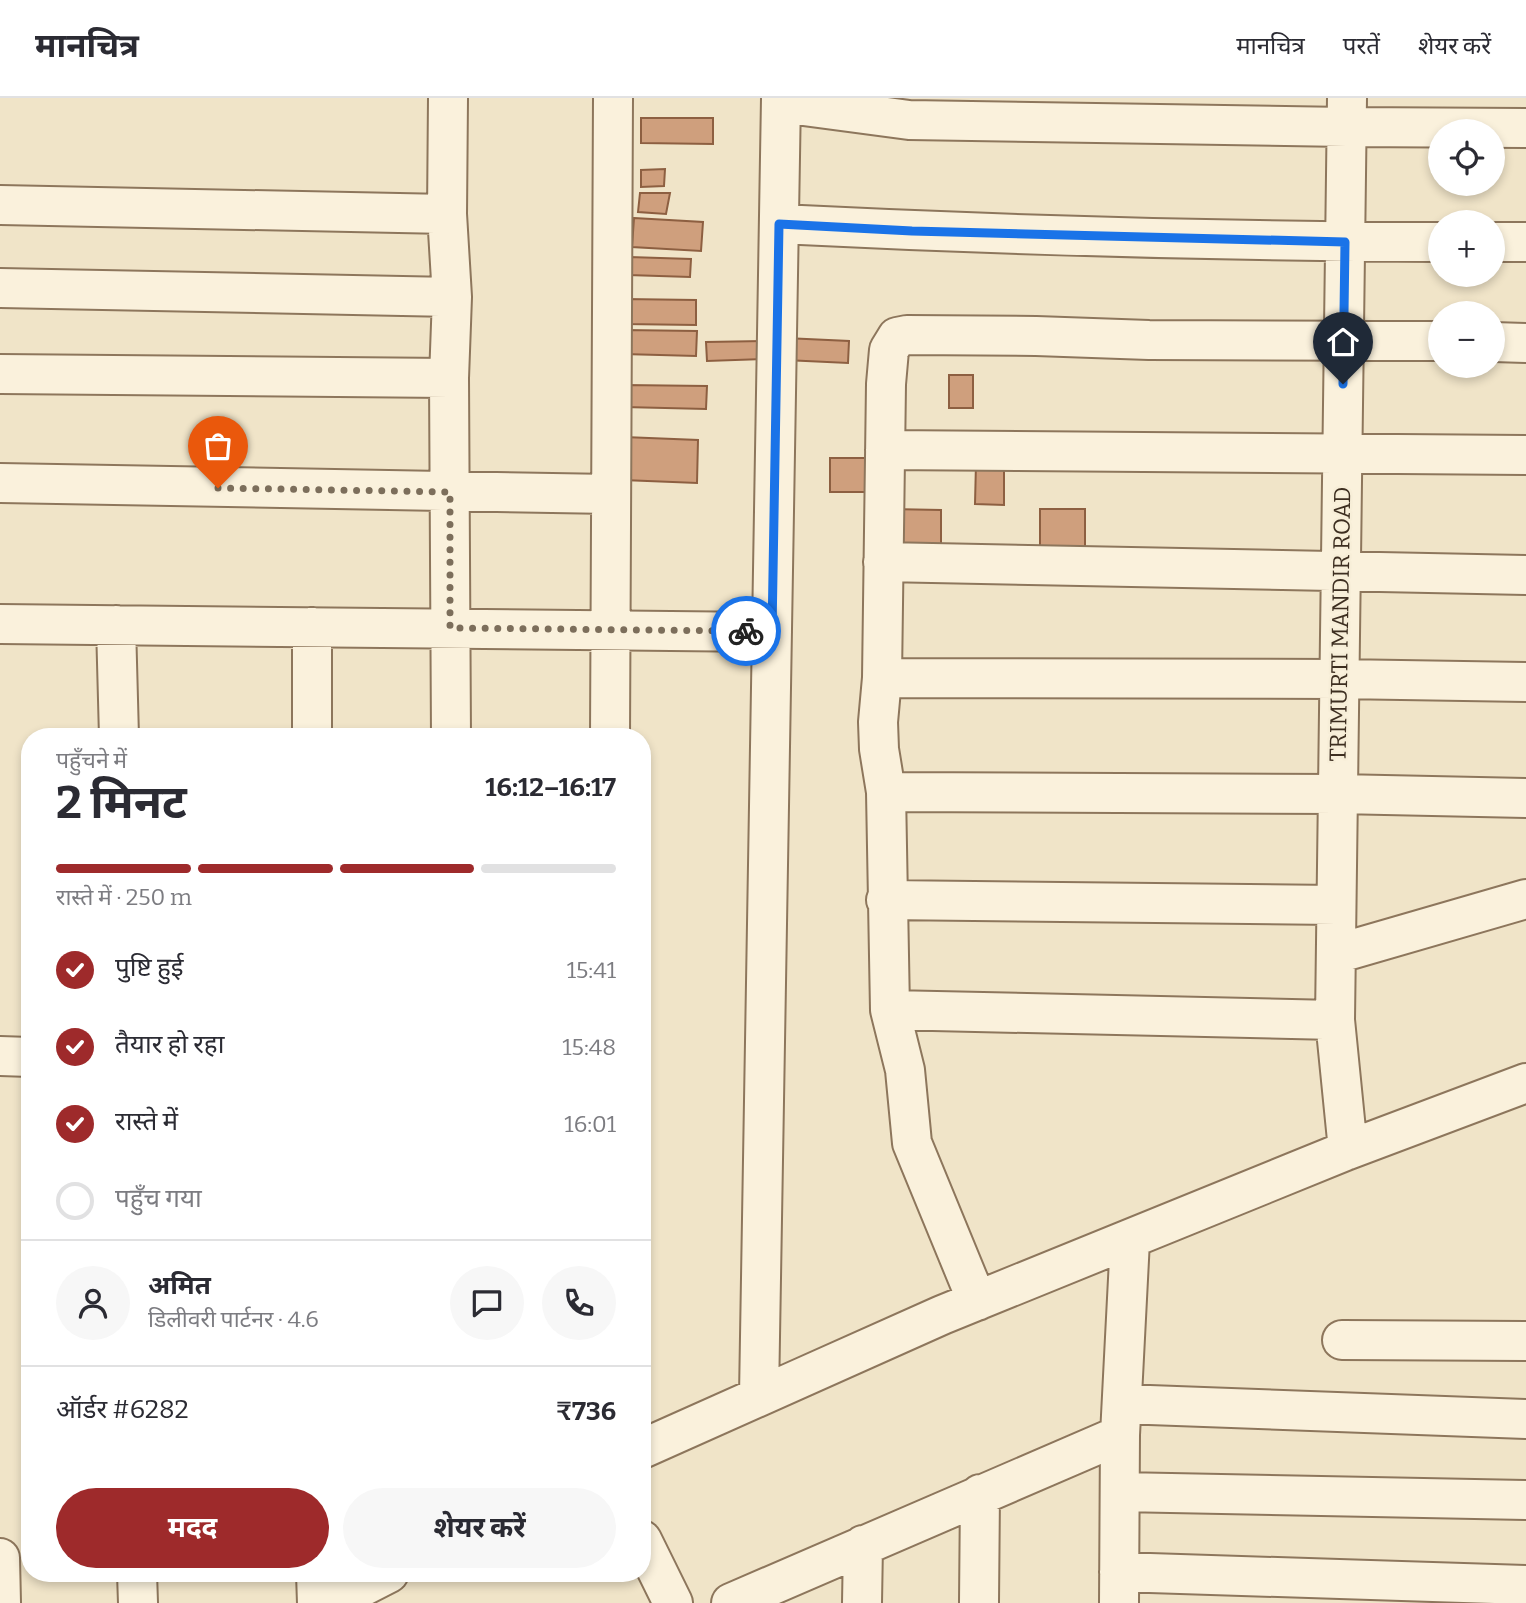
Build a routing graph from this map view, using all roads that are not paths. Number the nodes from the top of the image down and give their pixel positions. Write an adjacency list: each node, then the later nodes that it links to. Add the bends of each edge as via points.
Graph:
1 (448, 98): 7 (street)
2 (613, 98): 26 (street)
3 (781, 100): 4 (street, via 909,120); 8 (street)
4 (1346, 113): 5 (street); 9 (street, TRIMURTI MANDIR ROAD)
5 (1526, 128)
6 (0, 205): 7 (street)
7 (447, 214): 14 (street)
8 (779, 224): 9 (street); 35 (street)
9 (1345, 242): 10 (street); 15 (street, TRIMURTI MANDIR ROAD)
10 (1428, 242)
11 (1505, 242): 12 (street)
12 (1526, 242)
13 (0, 288): 14 (street)
14 (452, 298): 20 (street)
15 (1343, 339): 16 (street); 21 (street, via 897,337 889,350); 22 (street, TRIMURTI MANDIR ROAD)
16 (1428, 341)
17 (1505, 342): 18 (street)
18 (1526, 343)
19 (0, 374): 20 (street)
20 (449, 378): 25 (street)
21 (885, 450): 22 (street); 27 (street)
22 (1342, 453): 23 (street); 28 (street, TRIMURTI MANDIR ROAD)
23 (1526, 455)
24 (0, 483): 25 (street)
25 (450, 492): 26 (street); 33 (street)
26 (611, 494): 34 (street)
27 (883, 562): 28 (street); 36 (street)
28 (1340, 571): 29 (street); 37 (street, TRIMURTI MANDIR ROAD)
29 (1526, 575)
30 (0, 624): 31 (street)
31 (116, 625): 32 (street); 39 (street)
32 (312, 627): 33 (street); 40 (street)
33 (450, 628): 34 (street); 41 (street)
34 (611, 630): 35 (street); 42 (street)
35 (772, 632): 60 (street)
36 (882, 678): 37 (street); 43 (street, via 878,722)
37 (1339, 679): 38 (street); 44 (street, TRIMURTI MANDIR ROAD)
38 (1526, 682)
39 (119, 728)
40 (312, 728)
41 (451, 728)
42 (610, 728)
43 (886, 792): 44 (street); 47 (street)
44 (1338, 794): 45 (street); 48 (street, TRIMURTI MANDIR ROAD)
45 (1526, 799)
46 (1526, 899): 49 (street)
47 (887, 900): 48 (street); 50 (street)
48 (1336, 905): 49 (street, TRIMURTI MANDIR ROAD)
49 (1335, 954): 51 (street, TRIMURTI MANDIR ROAD)
50 (890, 1010): 51 (street); 57 (street, via 905,1070 912,1143)
51 (1335, 1020): 55 (street, TRIMURTI MANDIR ROAD)
52 (0, 1056): 53 (street)
53 (21, 1056)
54 (1526, 1083): 55 (street)
55 (1348, 1150): 56 (street)
56 (1130, 1240): 57 (street); 62 (street)
57 (977, 1301): 60 (street)
58 (1342, 1340): 59 (street)
59 (1526, 1341)
60 (759, 1396): 63 (street)
61 (1526, 1419): 62 (street)
62 (1121, 1420): 64 (street); 65 (street)
63 (651, 1445)
64 (1120, 1492): 66 (street); 74 (street)
65 (979, 1494): 67 (street); 82 (street)
66 (1526, 1500)
67 (863, 1545): 75 (street); 81 (street)
68 (0, 1558): 76 (street)
69 (651, 1558): 80 (street)
70 (137, 1582): 77 (street)
71 (316, 1582): 78 (street)
72 (372, 1582): 79 (street)
73 (1526, 1585): 74 (street)
74 (1119, 1587)
75 (743, 1600)
76 (1, 1603)
77 (138, 1603)
78 (317, 1603)
79 (331, 1603)
80 (673, 1603)
81 (862, 1603)
82 (979, 1603)

